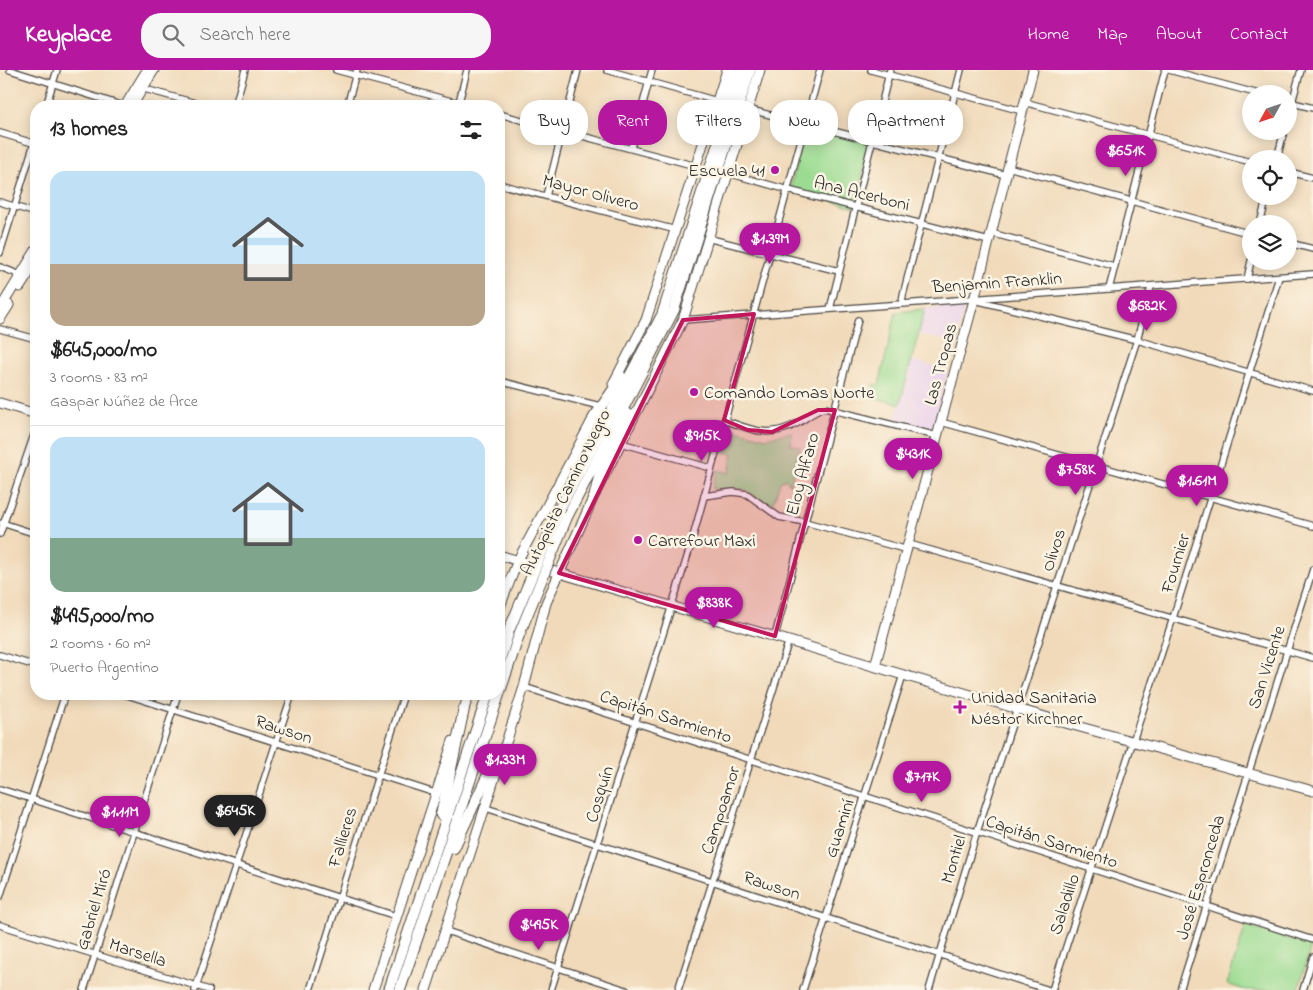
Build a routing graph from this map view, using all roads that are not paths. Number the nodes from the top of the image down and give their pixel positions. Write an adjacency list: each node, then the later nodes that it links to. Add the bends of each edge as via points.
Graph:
1 (10, 70): 26 (street)
2 (56, 70): 26 (street)
3 (147, 70): 28 (street)
4 (154, 70): 28 (street)
5 (245, 70): 36 (street)
6 (336, 70): 24 (street)
7 (468, 70): 39 (street)
8 (578, 70): 40 (street)
9 (607, 70): 25 (street)
10 (652, 70): 25 (street)
11 (727, 70): 42 (street)
12 (732, 70): 66 (highway, via 714,139)
13 (742, 70): 66 (highway, Autopista Camino Negro)
14 (750, 70): 82 (highway, Autopista Camino Negro)
15 (760, 70): 43 (street)
16 (820, 70): 44 (street, Cosquín)
17 (871, 70): 23 (street)
18 (962, 70): 30 (street)
19 (1032, 70): 47 (street, Las Tropas)
20 (1165, 70): 52 (street)
21 (1170, 70): 29 (street)
22 (1301, 70): 27 (street)
23 (889, 72): 30 (street); 45 (street)
24 (357, 73): 37 (street); 38 (street)
25 (650, 81): 41 (street); 61 (street)
26 (53, 82): 31 (street); 32 (street)
27 (1296, 85)
28 (140, 87): 33 (street); 34 (street); 35 (street)
29 (1242, 89)
30 (955, 92): 47 (street); 62 (street)
31 (48, 100)
32 (106, 100)
33 (129, 100)
34 (135, 100)
35 (185, 100)
36 (237, 100)
37 (349, 100)
38 (442, 100)
39 (459, 100)
40 (570, 100)
41 (714, 100)
42 (717, 100)
43 (750, 100)
44 (812, 100)
45 (882, 100)
46 (1298, 104): 48 (street)
47 (1023, 106): 52 (street); 67 (street, Las Tropas)
48 (1313, 108)
49 (505, 116): 50 (street)
50 (520, 119)
51 (0, 133): 54 (street)
52 (1148, 135): 64 (street); 74 (street)
53 (588, 137): 61 (street)
54 (30, 140)
55 (558, 145): 73 (street)
56 (703, 145): 65 (street)
57 (736, 145): 68 (street)
58 (800, 145): 72 (street, Cosquín)
59 (870, 145): 77 (street)
60 (883, 145): 62 (street)
61 (631, 148): 65 (street)
62 (938, 159): 67 (street); 79 (street)
63 (30, 160): 76 (street)
64 (1242, 160)
65 (696, 166): 80 (street)
66 (710, 171): 104 (highway, Autopista Camino Negro)
67 (1007, 171): 74 (street); 83 (street, Las Tropas)
68 (728, 173): 72 (street, Ana Acerboni); 82 (highway, via 723,177)
69 (1297, 174): 70 (street)
70 (1313, 178)
71 (505, 186): 73 (street, Mayor Olivero)
72 (788, 190): 77 (street, Ana Acerboni); 87 (street, Cosquín)
73 (546, 196): 80 (street, Mayor Olivero)
74 (1131, 200): 81 (street); 89 (street)
75 (0, 202): 76 (street)
76 (14, 207): 78 (street); 86 (street)
77 (855, 207): 79 (street, Ana Acerboni); 92 (street)
78 (30, 212)
79 (922, 222): 83 (street, Ana Acerboni); 100 (street)
80 (676, 230): 116 (street, via 642,330)
81 (1242, 231)
82 (703, 235): 87 (street); 106 (street); 111 (highway, Autopista Camino Negro, via 674,310)
83 (990, 237): 89 (street, Ana Acerboni); 99 (street, Las Tropas)
84 (1297, 245): 85 (street)
85 (1313, 249)
86 (0, 253)
87 (771, 254): 92 (street); 103 (street, Cosquín)
88 (30, 265): 94 (street)
89 (1114, 266): 98 (street)
90 (0, 267): 94 (street)
91 (1250, 270): 96 (street)
92 (838, 271): 102 (street)
93 (1313, 274): 95 (street, Benjamin Franklin)
94 (23, 276): 101 (street); 105 (street)
95 (1279, 277): 96 (street, Benjamin Franklin); 112 (street, Fournier)
96 (1248, 279): 97 (street, Benjamin Franklin)
97 (1151, 287): 98 (street, Benjamin Franklin); 110 (street, Olivos)
98 (1109, 289): 99 (street, Benjamin Franklin)
99 (974, 300): 100 (street, Benjamin Franklin); 110 (street); 121 (street, Las Tropas)
100 (902, 303): 102 (street, Benjamin Franklin)
101 (0, 309)
102 (830, 309): 103 (street, Benjamin Franklin)
103 (754, 314): 106 (street, Benjamin Franklin); 120 (street, Cosquín)
104 (662, 315): 119 (highway); 146 (highway, Autopista Camino Negro, bridge, via 561,506)
105 (0, 320)
106 (683, 320): 123 (street)
107 (858, 320): 117 (street, Eloy Alfaro)
108 (0, 329): 109 (street)
109 (30, 337)
110 (1137, 340): 112 (street); 125 (street, Olivos)
111 (652, 355): 127 (highway, via 602,464); 153 (highway, Autopista Camino Negro, bridge, via 567,517)
112 (1251, 372): 114 (street); 129 (street, Fournier)
113 (505, 382): 116 (street)
114 (1313, 391)
115 (0, 403): 118 (street)
116 (600, 406): 119 (street)
117 (835, 410): 120 (street, via 818,410 799,422 772,432 748,430); 122 (street); 130 (street, Eloy Alfaro)
118 (30, 412)
119 (593, 419): 137 (street)
120 (724, 420): 126 (street, Cosquín)
121 (941, 422): 122 (street, Las Tropas); 125 (street)
122 (937, 436): 135 (street, Las Tropas)
123 (621, 443): 126 (street); 127 (street)
124 (30, 446): 131 (street)
125 (1097, 465): 129 (street); 140 (street, Olivos)
126 (711, 468): 128 (street, Cosquín)
127 (595, 494): 139 (street)
128 (704, 496): 130 (street, via 733,492 747,494 779,517); 142 (street, Cosquín)
129 (1211, 497): 132 (street); 143 (street, Fournier)
130 (805, 522): 135 (street); 144 (street, Eloy Alfaro)
131 (2, 523): 133 (street); 134 (street)
132 (1313, 526)
133 (30, 532)
134 (0, 534)
135 (908, 547): 140 (street); 151 (street, Las Tropas)
136 (505, 556): 137 (street)
137 (518, 560): 139 (street); 141 (street)
138 (1313, 569): 147 (street, San Vicente)
139 (559, 572): 142 (street); 154 (street, via 546,603)
140 (1057, 586): 143 (street); 163 (street, Olivos)
141 (505, 594)
142 (673, 606): 144 (street); 166 (street, Cosquín)
143 (1173, 618): 147 (street); 167 (street, Fournier)
144 (775, 636): 145 (street)
145 (789, 640): 151 (street); 170 (street, Campoamor)
146 (505, 643)
147 (1287, 650): 149 (street); 171 (street, San Vicente)
148 (0, 655): 150 (street)
149 (1313, 658)
150 (30, 664)
151 (875, 666): 152 (street)
152 (903, 675): 163 (street); 176 (street, Guaminí)
153 (505, 677)
154 (524, 687): 166 (street, Capitán Sarmiento); 169 (street)
155 (63, 700): 177 (street)
156 (144, 700): 164 (street, Rawson)
157 (176, 700): 164 (street, Gabriel Miró)
158 (290, 700): 168 (street)
159 (402, 700): 172 (street, Fallieres)
160 (467, 700): 165 (street)
161 (486, 700): 191 (highway)
162 (497, 700): 185 (highway, Autopista Camino Negro, bridge)
163 (1017, 708): 167 (street); 180 (street, Montiel)
164 (173, 709): 168 (street, Rawson); 179 (street, Gabriel Miró)
165 (464, 709): 175 (street); 191 (highway, via 438,828)
166 (637, 722): 170 (street, Capitán Sarmiento); 181 (street, Cosquín)
167 (1132, 741): 171 (street); 183 (street, Saladillo)
168 (277, 743): 172 (street, Rawson); 182 (street)
169 (504, 751): 178 (street); 185 (highway, via 490,770)
170 (752, 760): 176 (street, Capitán Sarmiento); 184 (street, Campoamor)
171 (1248, 773): 174 (street); 188 (street, José Espronceda)
172 (377, 776): 175 (street, Rawson); 187 (street, Fallieres)
173 (0, 789): 177 (street)
174 (1313, 792)
175 (435, 793): 189 (street)
176 (865, 795): 180 (street, Capitán Sarmiento); 190 (street, Guaminí)
177 (32, 799): 179 (street); 186 (street)
178 (486, 808): 181 (street, Rawson); 193 (street)
179 (133, 830): 182 (street); 195 (street, Gabriel Miró)
180 (977, 832): 183 (street, Capitán Sarmiento); 196 (street, Montiel)
181 (598, 846): 184 (street, Rawson); 198 (street, Cosquín)
182 (237, 864): 187 (street); 199 (street)
183 (1091, 870): 188 (street, Capitán Sarmiento); 212 (street, Saladillo)
184 (712, 882): 190 (street, Rawson); 209 (street, Campoamor)
185 (435, 888): 205 (highway, Autopista Camino Negro)
186 (0, 897)
187 (340, 897): 189 (street); 202 (street, Fallieres)
188 (1206, 905): 194 (street, Capitán Sarmiento); 213 (street, José Espronceda)
189 (396, 916): 203 (street)
190 (826, 918): 196 (street, Rawson); 210 (street, Guaminí)
191 (411, 921): 204 (highway)
192 (0, 925): 195 (street, Marsella)
193 (446, 931): 198 (street); 206 (street)
194 (1313, 940)
195 (95, 954): 199 (street, Marsella); 200 (street, Gabriel Miró)
196 (940, 955): 211 (street, Montiel); 212 (street, Rawson)
197 (1313, 958): 214 (street)
198 (558, 968): 207 (street, Cosquín); 208 (street)
199 (196, 988): 201 (street, Marsella)
200 (84, 990)
201 (209, 990)
202 (310, 990)
203 (373, 990)
204 (389, 990)
205 (400, 990)
206 (426, 990)
207 (551, 990)
208 (626, 990)
209 (678, 990)
210 (803, 990)
211 (929, 990)
212 (1050, 990)
213 (1180, 990)
214 (1303, 990)

